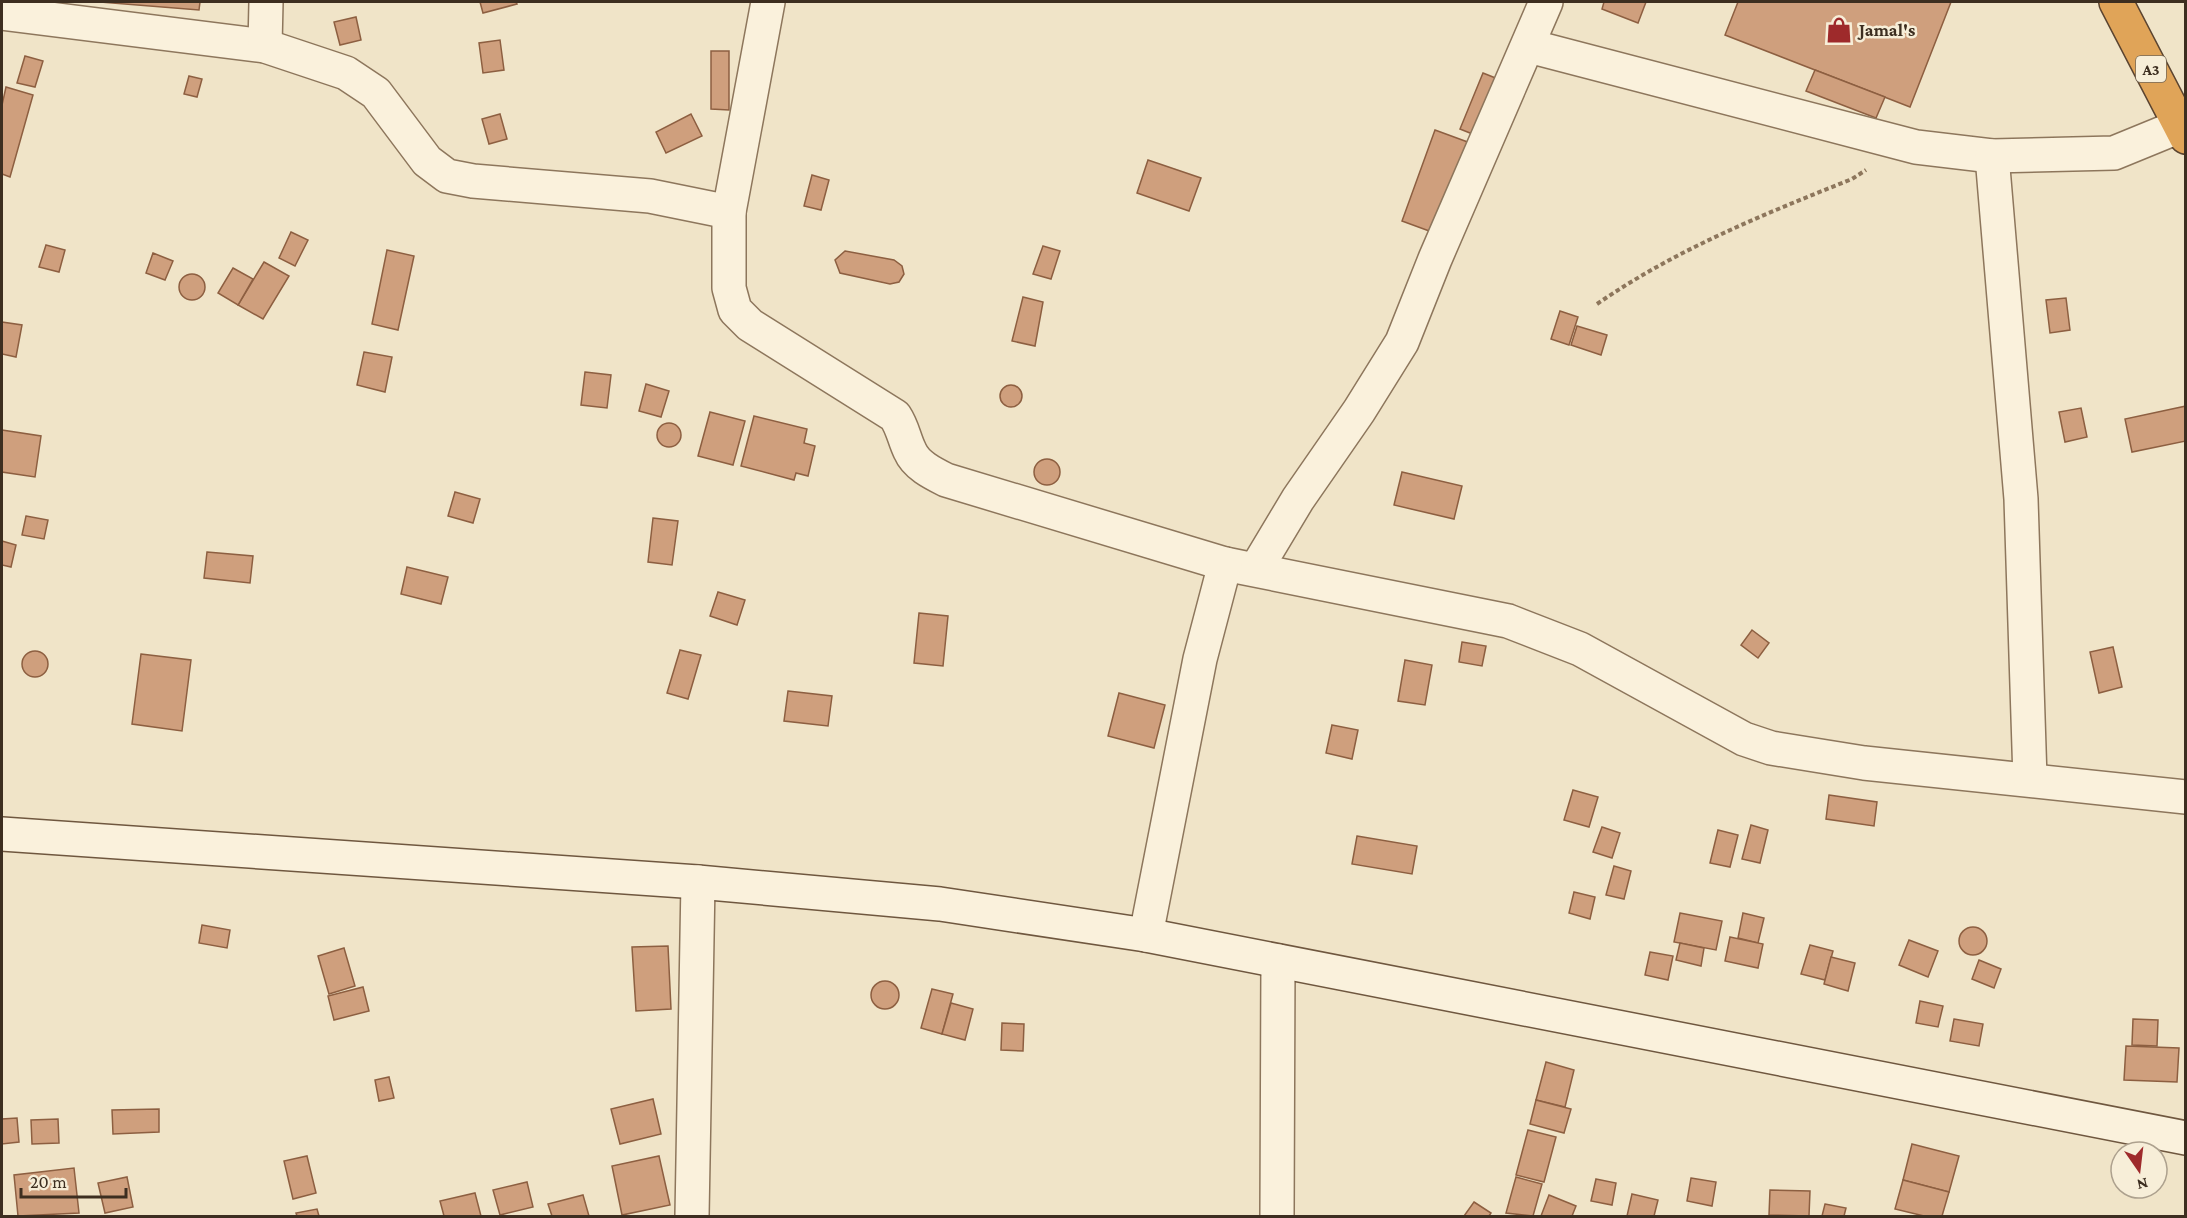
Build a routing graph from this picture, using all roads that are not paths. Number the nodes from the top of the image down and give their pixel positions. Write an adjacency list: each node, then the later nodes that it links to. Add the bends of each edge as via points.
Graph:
1 (266, 2): 6 (street)
2 (768, 2): 10 (street)
3 (1546, 2): 7 (street)
4 (2116, 2): 8 (highway, A3)
5 (2, 13): 6 (street)
6 (265, 46): 10 (street, via 346,74 376,93 427,160 447,176 650,196)
7 (1529, 46): 9 (street, via 1905,145); 12 (street, via 1402,342)
8 (2183, 132): 9 (street, via 2114,153)
9 (1992, 156): 13 (street, via 2021,499)
10 (729, 212): 11 (street, via 729,288 735,310 750,325 895,416 904,429 910,452 926,471)
11 (1225, 564): 12 (street); 17 (street, via 1200,659)
12 (1256, 569): 13 (street, via 1508,621 1580,649 1744,739 1771,748 1864,763)
13 (2030, 779): 14 (street)
14 (2186, 797)
15 (2, 834): 16 (street)
16 (698, 882): 17 (street, via 940,904); 20 (street)
17 (1146, 935): 18 (street)
18 (1278, 961): 19 (street); 21 (street)
19 (2186, 1138)
20 (692, 1216)
21 (1277, 1216)

